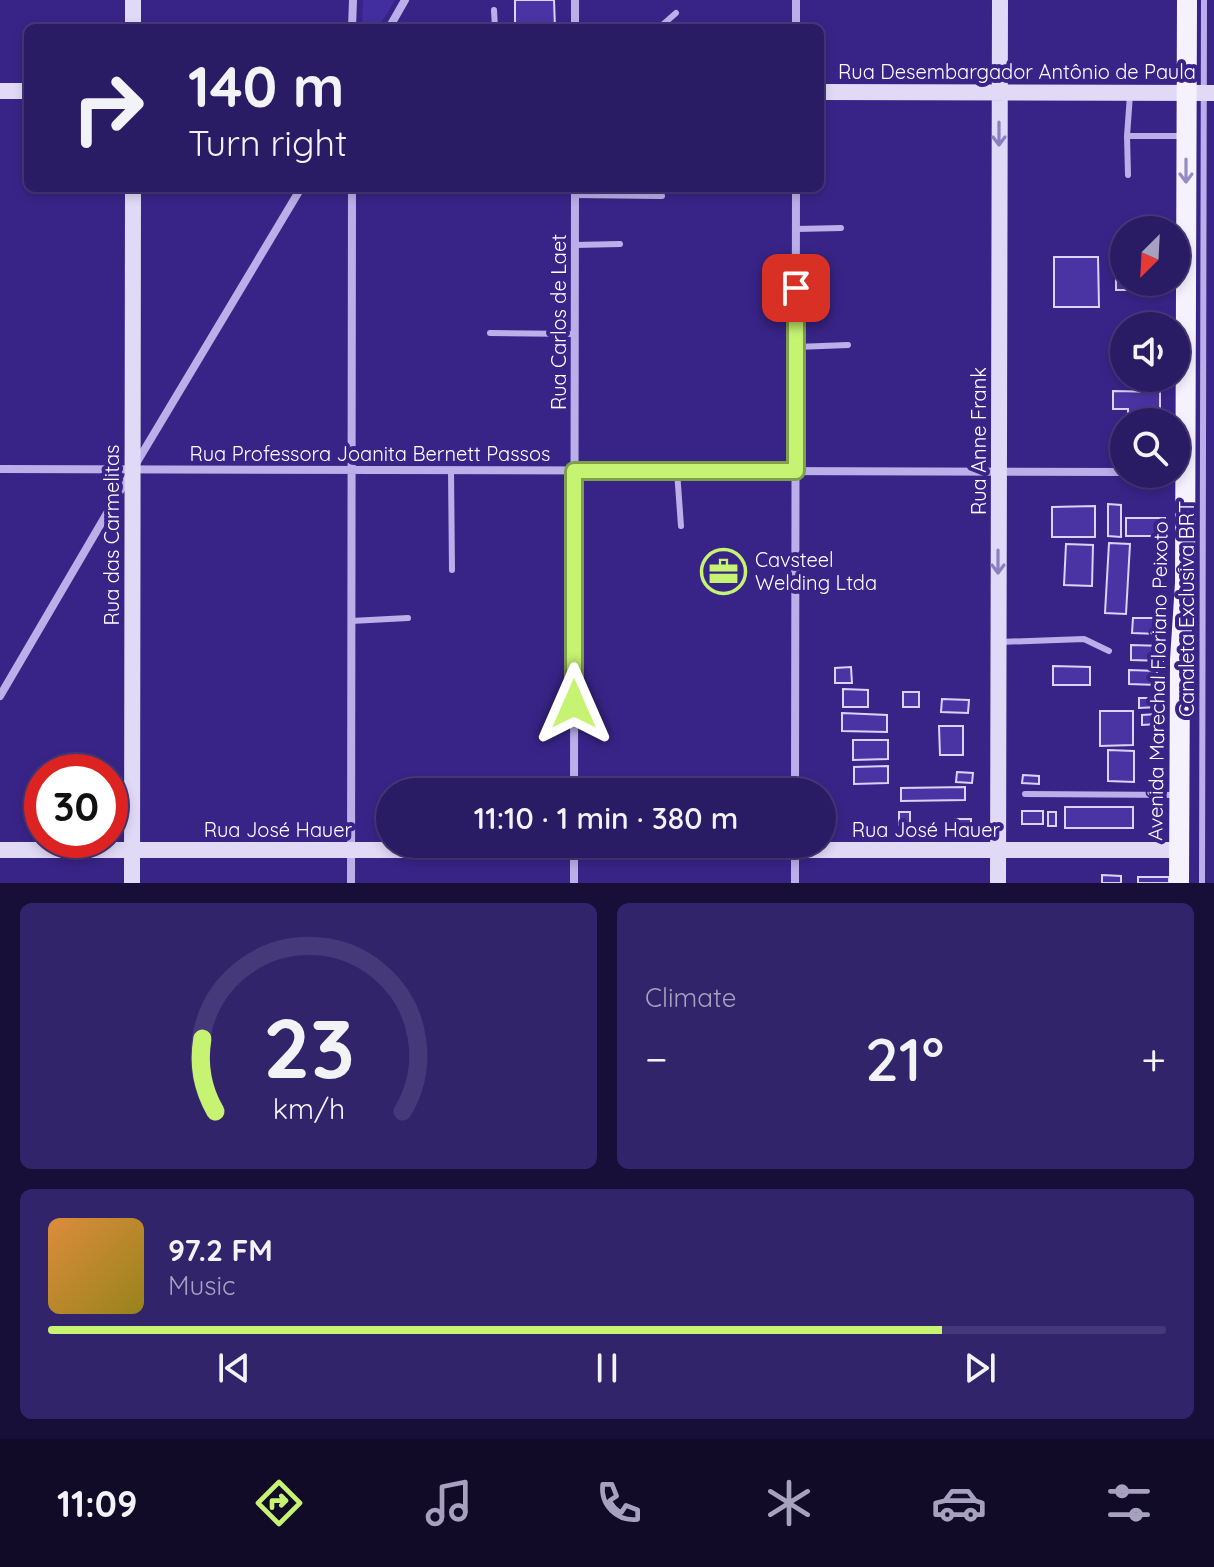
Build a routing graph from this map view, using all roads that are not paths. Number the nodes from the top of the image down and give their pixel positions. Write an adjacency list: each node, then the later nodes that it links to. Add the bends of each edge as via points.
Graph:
1 (133, 0): 11 (main road)
2 (353, 0): 12 (street)
3 (405, 0): 13 (street)
4 (575, 0): 15 (street)
5 (796, 0): 17 (street)
6 (1000, 0): 21 (main road, Rua Anne Frank)
7 (1187, 0): 23 (main road, Avenida Marechal Floriano Peixoto)
8 (1204, 0): 23 (lane, Canaleta Exclusiva BRT)
9 (494, 10): 14 (lane)
10 (676, 13): 16 (lane)
11 (133, 24)
12 (352, 24)
13 (391, 24)
14 (495, 24)
15 (575, 24)
16 (664, 24)
17 (796, 24)
18 (0, 91): 19 (main road)
19 (24, 91)
20 (824, 92): 21 (main road, Rua Desembargador Antônio de Paula)
21 (999, 92): 22 (main road, Rua Desembargador Antônio de Paula); 50 (main road, Rua Anne Frank, one-way to 50)
22 (1130, 93): 23 (main road, Rua Desembargador Antônio de Paula); 24 (lane)
23 (1201, 93): 25 (main road, Avenida Marechal Floriano Peixoto); 79 (lane, Canaleta Exclusiva BRT)
24 (1127, 136): 25 (lane); 26 (lane)
25 (1186, 136): 42 (main road, Avenida Marechal Floriano Peixoto, one-way to 42)
26 (1128, 175)
27 (133, 192): 44 (main road, Rua das Carmelitas)
28 (299, 192): 44 (street)
29 (352, 192): 45 (street)
30 (575, 192): 37 (street, Rua Carlos de Laet)
31 (592, 192): 33 (lane)
32 (796, 192): 35 (street)
33 (662, 196)
34 (841, 228): 35 (lane)
35 (796, 229): 41 (street)
36 (620, 244): 37 (lane)
37 (575, 245): 39 (street, Rua Carlos de Laet)
38 (490, 333): 39 (lane)
39 (574, 334): 47 (street, Rua Carlos de Laet)
40 (848, 345): 41 (lane)
41 (796, 347): 49 (street)
42 (1182, 408)
43 (0, 469): 44 (street, Rua Professora Joanita Bernett Passos)
44 (132, 469): 45 (street, Rua Professora Joanita Bernett Passos); 59 (street); 66 (main road, Rua das Carmelitas)
45 (352, 470): 46 (street, Rua Professora Joanita Bernett Passos); 56 (street)
46 (451, 470): 47 (street, Rua Professora Joanita Bernett Passos); 54 (lane)
47 (574, 471): 48 (street, Rua Professora Joanita Bernett Passos); 60 (street, Rua Carlos de Laet)
48 (677, 471): 49 (street, Rua Professora Joanita Bernett Passos); 53 (lane)
49 (796, 471): 50 (street, Rua Professora Joanita Bernett Passos); 61 (street)
50 (999, 472): 51 (street, Rua Professora Joanita Bernett Passos); 57 (main road, Rua Anne Frank, one-way to 57)
51 (1110, 472)
52 (1181, 488): 63 (main road, Avenida Marechal Floriano Peixoto)
53 (681, 526)
54 (452, 570)
55 (408, 618): 56 (lane)
56 (351, 621): 67 (street)
57 (998, 642): 58 (lane, via 1084,639); 69 (main road, Rua Anne Frank)
58 (1109, 651)
59 (0, 696)
60 (574, 778)
61 (795, 778)
62 (1025, 794): 63 (lane)
63 (1180, 795): 70 (main road, Avenida Marechal Floriano Peixoto)
64 (836, 848): 69 (main road, Rua José Hauer)
65 (0, 850): 66 (main road, Rua José Hauer)
66 (132, 850): 67 (main road, Rua José Hauer); 73 (main road, Rua das Carmelitas)
67 (351, 850): 68 (main road, Rua José Hauer); 74 (street)
68 (376, 850)
69 (998, 850): 70 (main road, Rua José Hauer); 77 (main road, Rua Anne Frank)
70 (1179, 850): 78 (main road, Avenida Marechal Floriano Peixoto)
71 (574, 858): 75 (street)
72 (795, 858): 76 (street)
73 (132, 883)
74 (351, 883)
75 (574, 883)
76 (795, 883)
77 (998, 883)
78 (1179, 883)
79 (1202, 883)

